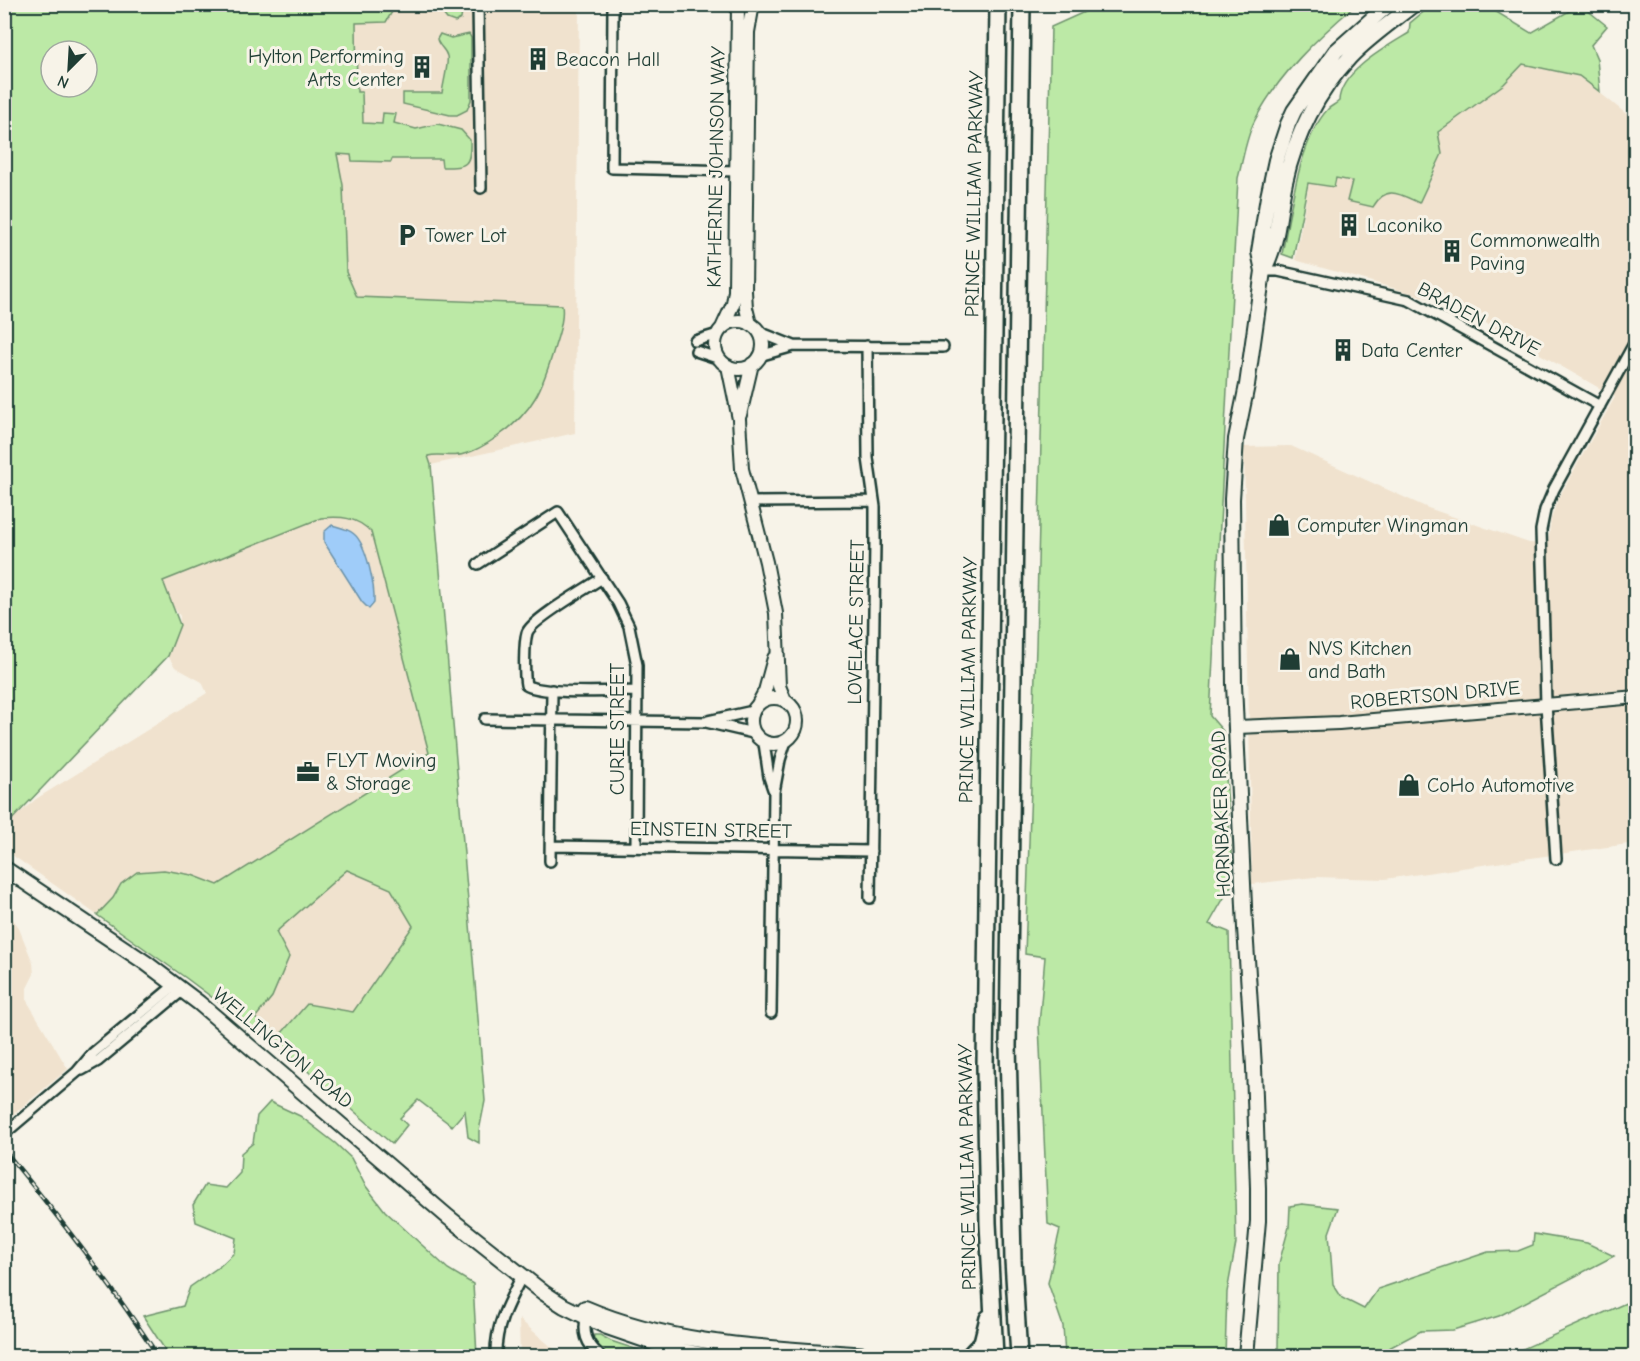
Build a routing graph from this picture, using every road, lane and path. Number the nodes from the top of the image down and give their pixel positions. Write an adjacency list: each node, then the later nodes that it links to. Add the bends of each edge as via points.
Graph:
1 (478, 4): 10 (street)
2 (613, 4): 9 (street, via 612,168)
3 (738, 4): 9 (street, KATHERINE JOHNSON WAY)
4 (753, 4): 12 (street, KATHERINE JOHNSON WAY, via 748,32 745,291 746,308)
5 (998, 4): 54 (highway, PRINCE WILLIAM PARKWAY, via 985,1067)
6 (1022, 4): 63 (highway, via 1008,1046)
7 (1389, 4): 11 (main road, HORNBAKER ROAD, via 1336,51 1294,111 1276,160 1259,252)
8 (1414, 4): 11 (main road, HORNBAKER ROAD, via 1351,57 1312,110 1290,163 1273,254)
9 (736, 171): 13 (street, KATHERINE JOHNSON WAY, via 735,291)
10 (481, 188)
11 (1263, 271): 20 (street, BRADEN DRIVE, via 1409,300); 37 (main road, HORNBAKER ROAD, via 1233,464)
12 (754, 328): 13 (street, via 735,321); 15 (street); 18 (street, via 762,342)
13 (720, 331): 19 (street, via 715,342); 19 (street, via 696,346)
14 (1635, 340): 20 (street)
15 (794, 346): 16 (street); 18 (street)
16 (867, 346): 17 (street); 22 (street, LOVELACE STREET, via 868,458)
17 (943, 347)
18 (755, 360): 19 (street, via 740,369); 21 (street)
19 (724, 363): 21 (street)
20 (1600, 406): 31 (street, via 1554,489 1541,530)
21 (739, 419): 23 (street, via 742,469)
22 (874, 501): 23 (street); 45 (street, LOVELACE STREET)
23 (751, 502): 26 (street, via 776,613)
24 (478, 564): 25 (street, CURIE STREET, via 558,512)
25 (602, 578): 27 (street, via 544,616 527,633 526,684); 28 (street, CURIE STREET, via 630,626 637,664)
26 (777, 645): 30 (street, via 779,686); 32 (street, via 765,691)
27 (552, 690): 28 (street); 34 (street)
28 (636, 691): 35 (street, CURIE STREET)
29 (1635, 697): 31 (street, ROBERTSON DRIVE)
30 (785, 701): 32 (street, via 771,698); 39 (street, via 798,721)
31 (1546, 704): 37 (street, ROBERTSON DRIVE); 46 (street)
32 (755, 708): 36 (street); 38 (street)
33 (485, 719): 34 (street)
34 (552, 720): 35 (street); 42 (street)
35 (636, 721): 36 (street); 43 (street, CURIE STREET)
36 (705, 722): 38 (street)
37 (1237, 728): 64 (main road, HORNBAKER ROAD, via 1258,1188 1258,1232)
38 (753, 732): 40 (street)
39 (786, 741): 40 (street); 41 (street)
40 (765, 743): 41 (street)
41 (774, 792): 44 (street)
42 (551, 846): 43 (street, EINSTEIN STREET); 47 (street)
43 (636, 847): 44 (street, EINSTEIN STREET)
44 (773, 849): 45 (street, EINSTEIN STREET); 51 (street)
45 (870, 851): 49 (street, LOVELACE STREET)
46 (1556, 859)
47 (550, 861)
48 (4, 868): 50 (main road, WELLINGTON ROAD)
49 (870, 898)
50 (179, 987): 52 (street, via 98,1061 77,1072); 53 (main road, WELLINGTON ROAD)
51 (771, 1013)
52 (4, 1134)
53 (522, 1276): 55 (main road, WELLINGTON ROAD); 57 (street, via 502,1313)
54 (991, 1303): 61 (highway, via 982,1342); 62 (highway, PRINCE WILLIAM PARKWAY)
55 (587, 1314): 56 (main road, WELLINGTON ROAD, via 690,1339); 58 (street, via 586,1340); 59 (main road, WELLINGTON ROAD, via 640,1339)
56 (848, 1355): 60 (main road, WELLINGTON ROAD)
57 (496, 1356)
58 (600, 1356)
59 (708, 1356)
60 (881, 1356)
61 (969, 1356)
62 (995, 1356)
63 (1019, 1356)
64 (1246, 1356)

